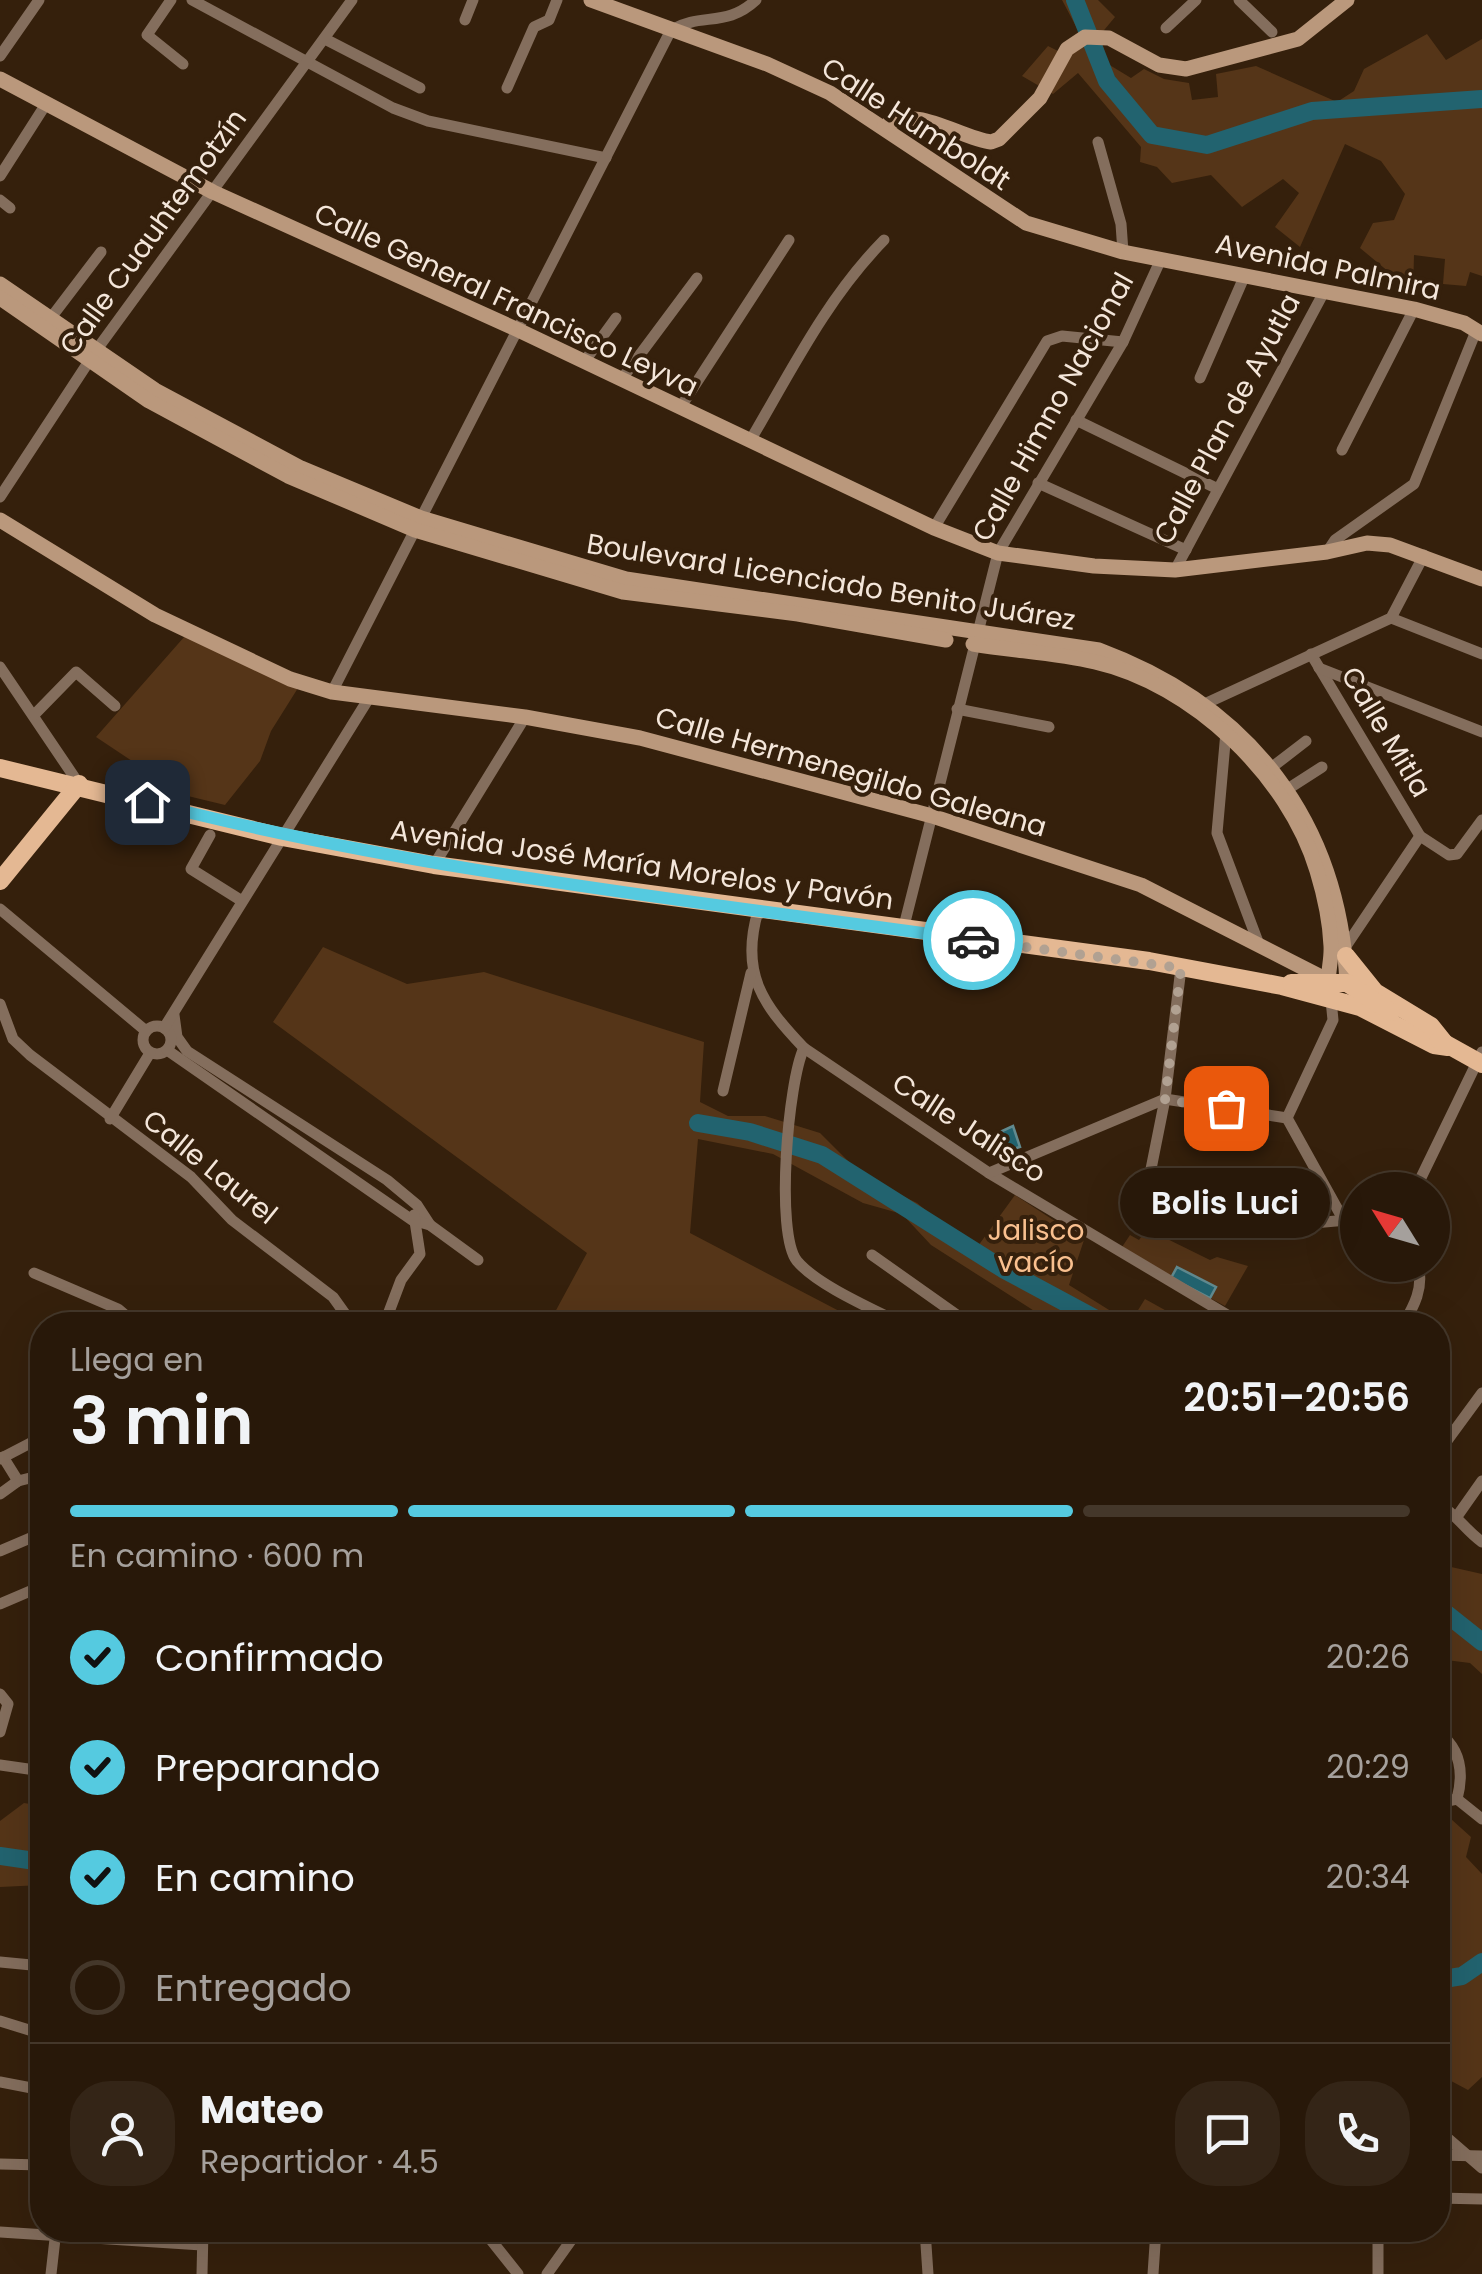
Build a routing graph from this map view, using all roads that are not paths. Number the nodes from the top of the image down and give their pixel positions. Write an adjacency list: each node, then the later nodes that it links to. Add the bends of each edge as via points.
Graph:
1 (39, 0): 17 (street)
2 (171, 0): 19 (street, via 147,35)
3 (192, 0): 18 (street)
4 (352, 0): 16 (street, Calle Cuauhtemotzín)
5 (473, 0): 12 (street)
6 (557, 0): 22 (street, via 549,20 534,27)
7 (591, 0): 14 (street, Calle Humboldt)
8 (756, 0): 14 (street, via 731,19)
9 (1196, 0): 13 (street)
10 (1238, 0): 15 (street)
11 (1347, 0): 24 (street, via 1298,39 1186,69 1159,66 1098,35 1076,41 1040,98 999,139 980,141 939,124 900,119)
12 (465, 20)
13 (1166, 28)
14 (671, 30): 24 (street, Calle Humboldt, via 798,77); 26 (street)
15 (1272, 32)
16 (325, 39): 18 (street, Calle Cuauhtemotzín); 21 (street)
17 (0, 56)
18 (308, 63): 26 (street, via 428,121); 28 (street, Calle Cuauhtemotzín)
19 (183, 64)
20 (0, 79): 23 (street, Calle General Francisco Leyva)
21 (420, 88)
22 (507, 88)
23 (46, 104): 27 (street); 28 (street, Calle General Francisco Leyva)
24 (884, 127): 32 (street, Calle Humboldt, via 1014,217)
25 (1098, 142): 32 (street)
26 (606, 158): 42 (street)
27 (0, 176)
28 (214, 192): 42 (street, Calle General Francisco Leyva); 45 (street, Calle Cuauhtemotzín)
29 (789, 240): 49 (street)
30 (884, 240): 51 (street, via 832,301)
31 (101, 252): 41 (street)
32 (1123, 252): 33 (street, Calle Humboldt)
33 (1161, 259): 34 (street, Avenida Palmira); 44 (street, Calle Himno Nacional)
34 (1245, 274): 37 (street, Avenida Palmira); 47 (street)
35 (697, 278): 48 (street)
36 (0, 284): 41 (street, Boulevard Licenciado Benito Juárez)
37 (1324, 292): 39 (street, Avenida Palmira); 54 (street, Calle Plan de Ayutla)
38 (0, 298): 45 (street, Boulevard Licenciado Benito Juárez)
39 (1414, 309): 43 (street, Avenida Palmira); 52 (street)
40 (616, 318): 46 (street)
41 (50, 319): 45 (street, Boulevard Licenciado Benito Juárez)
42 (516, 328): 46 (street, Calle General Francisco Leyva); 57 (street)
43 (1479, 332): 60 (street, via 1414,484)
44 (1123, 342): 50 (street, Calle Himno Nacional); 58 (street, via 1062,336 1047,341)
45 (92, 357): 55 (street, Calle Cuauhtemotzín); 57 (street, Boulevard Licenciado Benito Juárez)
46 (584, 362): 48 (street, Calle General Francisco Leyva)
47 (1200, 378)
48 (621, 380): 49 (street, Calle General Francisco Leyva)
49 (680, 408): 51 (street, Calle General Francisco Leyva)
50 (1076, 420): 53 (street, Calle Himno Nacional); 54 (street)
51 (750, 442): 58 (street, Calle General Francisco Leyva)
52 (1342, 450)
53 (1038, 483): 59 (street); 61 (street, Calle Himno Nacional)
54 (1218, 489): 59 (street, Calle Plan de Ayutla)
55 (0, 498)
56 (0, 520): 71 (street, Calle Hermenegildo Galeana, via 155,616 251,663)
57 (418, 524): 66 (street, Boulevard Licenciado Benito Juárez, via 625,585); 71 (street)
58 (934, 528): 61 (street, Calle General Francisco Leyva)
59 (1186, 550): 63 (street, Calle Plan de Ayutla)
60 (1327, 552): 62 (street, Calle General Francisco Leyva, via 1367,543); 63 (street, Calle General Francisco Leyva)
61 (998, 553): 63 (street, Calle General Francisco Leyva); 66 (street, Calle Himno Nacional)
62 (1424, 554): 64 (street, Calle General Francisco Leyva); 65 (street)
63 (1175, 570)
64 (1482, 579)
65 (1390, 618): 67 (street); 68 (street)
66 (977, 640): 74 (street, Boulevard Licenciado Benito Juárez, via 1099,650 1171,680); 75 (street, Calle Himno Nacional)
67 (1311, 654): 70 (street, Calle Mitla); 74 (street)
68 (1482, 654)
69 (0, 667): 76 (street)
70 (1319, 668): 80 (street); 90 (street, Calle Mitla)
71 (332, 692): 72 (street, Calle Hermenegildo Galeana)
72 (369, 698): 77 (street, Calle Hermenegildo Galeana); 91 (street)
73 (115, 706): 76 (street, via 76,672)
74 (1199, 706): 79 (street, Boulevard Licenciado Benito Juárez)
75 (958, 709): 78 (street); 87 (street, Calle Himno Nacional)
76 (35, 714): 85 (street)
77 (525, 717): 87 (street, Calle Hermenegildo Galeana, via 742,762); 92 (street)
78 (1049, 726)
79 (1226, 729): 84 (street, Boulevard Licenciado Benito Juárez); 86 (street, Boulevard Licenciado Benito Juárez); 98 (street, via 1217,832)
80 (1482, 732)
81 (1306, 741): 84 (street)
82 (1322, 766): 86 (street)
83 (0, 768): 85 (main road, Avenida José María Morelos y Pavón)
84 (1271, 768): 86 (street, Boulevard Licenciado Benito Juárez)
85 (79, 784): 91 (main road, Avenida José María Morelos y Pavón); 93 (main road)
86 (1284, 792): 99 (street, Boulevard Licenciado Benito Juárez, via 1325,864); 102 (street, Boulevard Licenciado Benito Juárez, via 1316,866 1332,948)
87 (932, 816): 97 (street, Calle Himno Nacional); 98 (street, Calle Hermenegildo Galeana, via 1141,886)
88 (1482, 820): 90 (street, via 1457,854)
89 (210, 834): 94 (street, via 192,869)
90 (1420, 836): 99 (street)
91 (282, 837): 92 (main road, Avenida José María Morelos y Pavón); 94 (street)
92 (434, 865): 96 (main road, Avenida José María Morelos y Pavón)
93 (0, 880)
94 (242, 901): 107 (street)
95 (0, 909): 109 (street)
96 (758, 911): 97 (main road, Avenida José María Morelos y Pavón); 101 (street)
97 (903, 930): 100 (main road, Avenida José María Morelos y Pavón)
98 (1258, 942): 102 (street, Calle Hermenegildo Galeana)
99 (1345, 952): 103 (street, Boulevard Licenciado Benito Juárez); 110 (main road, via 1375,992 1431,1026)
100 (1181, 968): 104 (main road, Avenida José María Morelos y Pavón); 116 (street)
101 (751, 973): 111 (street, Calle Jalisco); 115 (street)
102 (1327, 980): 103 (main road); 104 (main road); 105 (street)
103 (1347, 984): 110 (main road)
104 (1282, 986): 105 (main road)
105 (1331, 1000): 110 (main road); 117 (street, via 1334,1020)
106 (0, 1004): 118 (street, Calle Laurel, via 13,1039)
107 (174, 1014): 108 (street); 121 (street, via 187,1051)
108 (164, 1028): 109 (street); 112 (street)
109 (146, 1031): 113 (street)
110 (1448, 1046): 114 (main road)
111 (804, 1048): 120 (street, Calle Jalisco); 133 (street, via 787,1110 790,1248 807,1271)
112 (167, 1050): 113 (street); 124 (street)
113 (150, 1052): 118 (street)
114 (1480, 1059): 119 (street)
115 (723, 1091)
116 (1165, 1100): 117 (street); 120 (street); 123 (street, via 1145,1198 1189,1230)
117 (1287, 1118): 122 (street)
118 (110, 1119): 131 (street, Calle Laurel, via 190,1177)
119 (1424, 1172)
120 (988, 1173): 135 (street, Calle Jalisco)
121 (416, 1205): 124 (street); 125 (street)
122 (1340, 1214)
123 (1340, 1219)
124 (412, 1220): 125 (street); 132 (street, via 420,1254)
125 (430, 1225): 127 (street)
126 (872, 1254): 134 (street)
127 (478, 1260)
128 (34, 1273): 130 (street)
129 (1420, 1282): 136 (street)
130 (122, 1312)
131 (344, 1312)
132 (389, 1312)
133 (881, 1312)
134 (952, 1312)
135 (1222, 1312)
136 (1410, 1312)
137 (1482, 1394): 138 (street)
138 (1450, 1437)
139 (30, 1444): 140 (street)
140 (1, 1458): 143 (street)
141 (30, 1478): 143 (street)
142 (1482, 1481): 146 (street)
143 (18, 1482): 144 (street)
144 (0, 1494)
145 (1450, 1511): 146 (street)
146 (1458, 1515): 148 (street)
147 (30, 1539): 149 (street)
148 (1482, 1542)
149 (0, 1551)
150 (30, 1591): 151 (street)
151 (0, 1604)
152 (0, 1694): 153 (street, via 8,1704)
153 (0, 1732)
154 (1450, 1744): 157 (street, via 1462,1777)
155 (0, 1765): 156 (street)
156 (30, 1769)
157 (1457, 1799): 158 (street); 159 (street)
158 (1450, 1800)
159 (1482, 1819)
160 (0, 1962): 161 (street)
161 (30, 1965)
162 (0, 2021): 163 (street)
163 (30, 2030)
164 (0, 2082): 165 (street)
165 (30, 2087)
166 (1450, 2138): 168 (street)
167 (1450, 2155): 168 (street)
168 (1476, 2156): 171 (street)
169 (0, 2164): 170 (street)
170 (30, 2165)
171 (1482, 2168)
172 (1450, 2198): 173 (street)
173 (1482, 2199)
174 (0, 2232): 175 (street)
175 (30, 2233)
176 (55, 2242): 184 (street)
177 (166, 2242): 183 (street)
178 (492, 2242): 186 (street)
179 (570, 2242): 187 (street)
180 (927, 2242): 188 (street)
181 (1155, 2242): 189 (street)
182 (1378, 2242): 190 (street)
183 (202, 2245): 185 (street)
184 (52, 2274)
185 (202, 2274)
186 (518, 2274)
187 (547, 2274)
188 (928, 2274)
189 (1153, 2274)
190 (1378, 2274)

